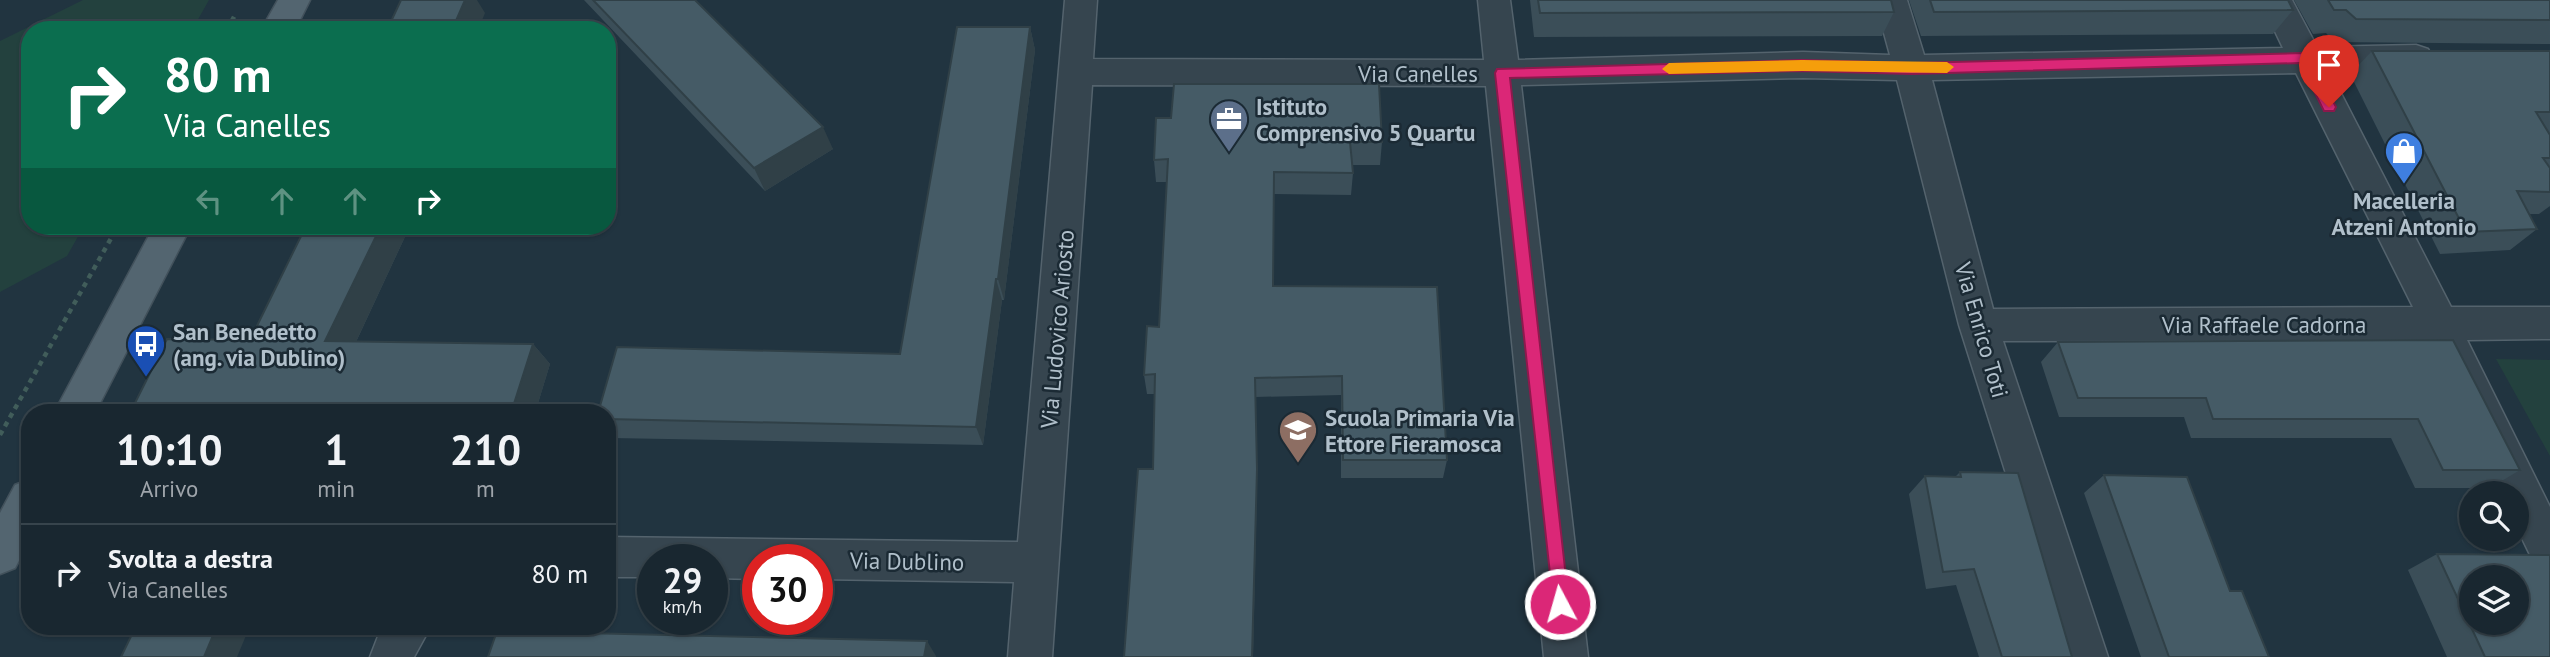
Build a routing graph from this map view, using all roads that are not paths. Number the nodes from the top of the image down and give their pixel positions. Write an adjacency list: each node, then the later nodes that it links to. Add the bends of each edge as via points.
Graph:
1 (294, 0): 6 (main road)
2 (1081, 0): 10 (street, Via Ludovico Ariosto)
3 (1494, 0): 11 (street)
4 (1891, 0): 9 (street, Via Enrico Toti)
5 (2276, 0): 7 (street)
6 (283, 21)
7 (2304, 58): 8 (street, Via Canelles); 9 (street, Via Canelles); 15 (street)
8 (2441, 58)
9 (1912, 68): 11 (street, Via Canelles, via 1802,65); 14 (street, Via Enrico Toti)
10 (1078, 72): 11 (street, Via Canelles); 21 (street, Via Ludovico Ariosto)
11 (1502, 73): 25 (street)
12 (168, 235): 16 (main road)
13 (2550, 323): 15 (street, Via Raffaele Cadorna)
14 (1978, 325): 15 (street, Via Raffaele Cadorna); 26 (street, Via Enrico Toti)
15 (2441, 325): 18 (street)
16 (79, 404)
17 (21, 515): 19 (main road)
18 (2550, 551)
19 (0, 554)
20 (616, 557): 21 (street, Via Dublino)
21 (1038, 562): 24 (street, Via Ludovico Ariosto)
22 (403, 635): 23 (street)
23 (392, 657)
24 (1030, 657)
25 (1566, 657)
26 (2086, 657)

